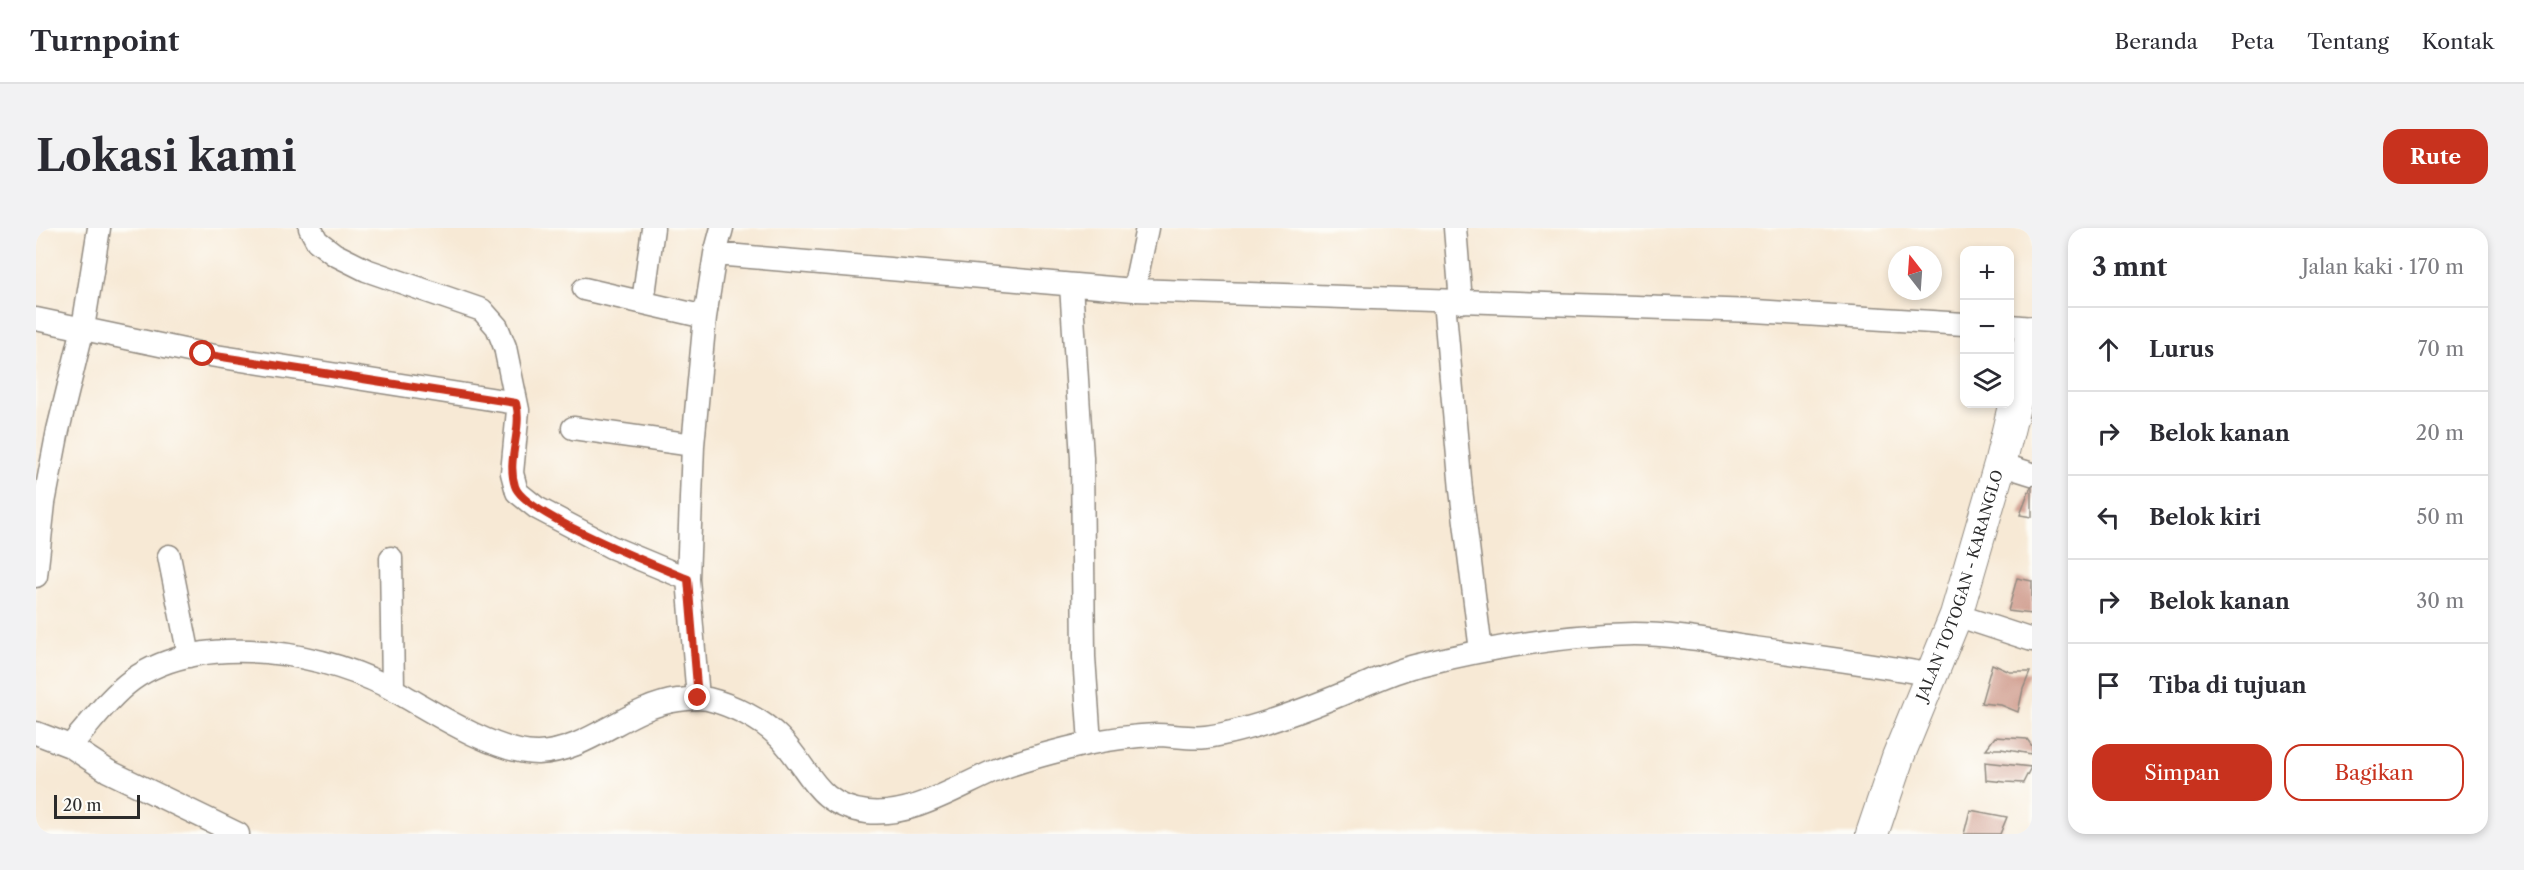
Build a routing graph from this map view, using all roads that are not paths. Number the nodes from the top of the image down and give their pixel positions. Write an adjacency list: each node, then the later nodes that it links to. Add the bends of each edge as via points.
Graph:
1 (99, 228): 17 (street)
2 (310, 228): 19 (street, via 317,241 334,254 366,270 482,310 497,327 506,347)
3 (653, 228): 11 (street)
4 (722, 228): 7 (street)
5 (1148, 228): 10 (street)
6 (1455, 228): 12 (street)
7 (715, 254): 8 (street); 13 (street)
8 (1071, 285): 10 (street); 36 (street, via 1082,458 1084,657)
9 (584, 290): 11 (street)
10 (1134, 290): 12 (street)
11 (643, 302): 13 (street)
12 (1452, 302): 15 (street, via 1755,310); 30 (street, via 1461,489)
13 (705, 317): 21 (street)
14 (36, 319): 17 (street)
15 (1960, 324)
16 (2014, 327): 18 (street)
17 (82, 328): 19 (street, via 203,354); 26 (street, via 48,482)
18 (2032, 330): 22 (main road, JALAN TOTOGAN - KARANGLO)
19 (516, 403): 27 (street, via 513,473 517,492 537,508 611,547)
20 (573, 428): 21 (street)
21 (693, 445): 27 (street)
22 (2000, 464): 23 (street); 28 (main road, JALAN TOTOGAN - KARANGLO)
23 (2032, 474)
24 (169, 556): 31 (street)
25 (390, 558): 33 (street)
26 (36, 576)
27 (688, 579): 34 (street)
28 (1956, 615): 29 (street); 32 (main road, JALAN TOTOGAN - KARANGLO)
29 (2032, 640)
30 (1481, 651): 32 (street, via 1538,641 1639,634 1821,655); 36 (street, via 1386,674 1320,702 1204,738 1155,735)
31 (189, 656): 33 (street, via 228,650 278,653 339,668); 37 (street, via 133,679)
32 (1933, 675): 39 (main road, JALAN TOTOGAN - KARANGLO, via 1898,757)
33 (393, 689): 34 (street, via 468,731 523,752 538,753 577,744 647,708)
34 (698, 698): 36 (street, via 752,718 779,737 819,792 844,808 873,813 905,810 1033,757)
35 (36, 733): 37 (street)
36 (1090, 743)
37 (70, 746): 38 (street, via 108,771)
38 (238, 834)
39 (1872, 834)

